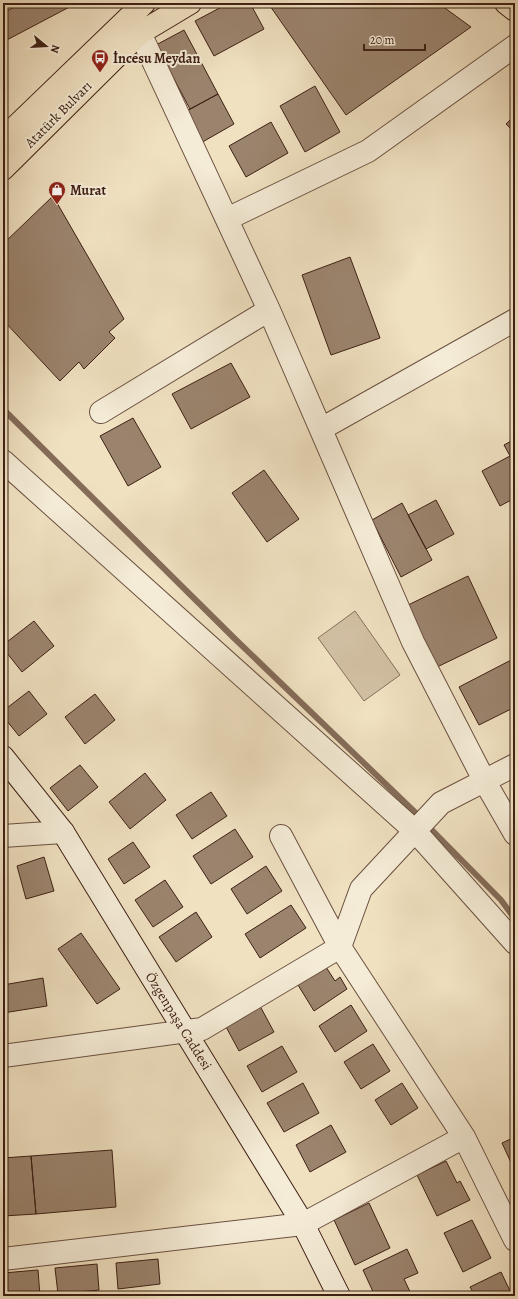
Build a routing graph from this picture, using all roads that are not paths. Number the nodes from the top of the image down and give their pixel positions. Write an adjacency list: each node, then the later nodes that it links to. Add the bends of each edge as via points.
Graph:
1 (144, 3): 7 (main road, Atatürk Bulvarı)
2 (190, 3): 5 (main road, Atatürk Bulvarı)
3 (506, 3): 4 (main road)
4 (515, 10)
5 (140, 33): 8 (main road, Atatürk Bulvarı); 9 (street)
6 (515, 46): 9 (street, via 368,151)
7 (3, 139)
8 (3, 169)
9 (227, 219): 10 (street)
10 (269, 310): 12 (street); 13 (street)
11 (515, 320): 13 (street)
12 (101, 412)
13 (321, 429): 17 (street, via 412,642)
14 (3, 461): 18 (street)
15 (3, 757): 19 (street, Özgenpaşa Caddesi)
16 (515, 765): 17 (street)
17 (484, 780): 18 (street, via 441,803); 20 (street)
18 (415, 831): 23 (street); 24 (street, via 361,890)
19 (63, 832): 21 (street); 25 (street, Özgenpaşa Caddesi)
20 (515, 834)
21 (3, 836)
22 (281, 836): 24 (street)
23 (515, 943)
24 (340, 947): 25 (street, via 202,1029); 27 (street)
25 (185, 1031): 26 (street); 28 (street, Özgenpaşa Caddesi)
26 (3, 1056)
27 (464, 1137): 28 (street); 29 (street)
28 (303, 1224): 30 (street); 31 (street, Özgenpaşa Caddesi)
29 (515, 1240)
30 (3, 1259)
31 (339, 1296)

